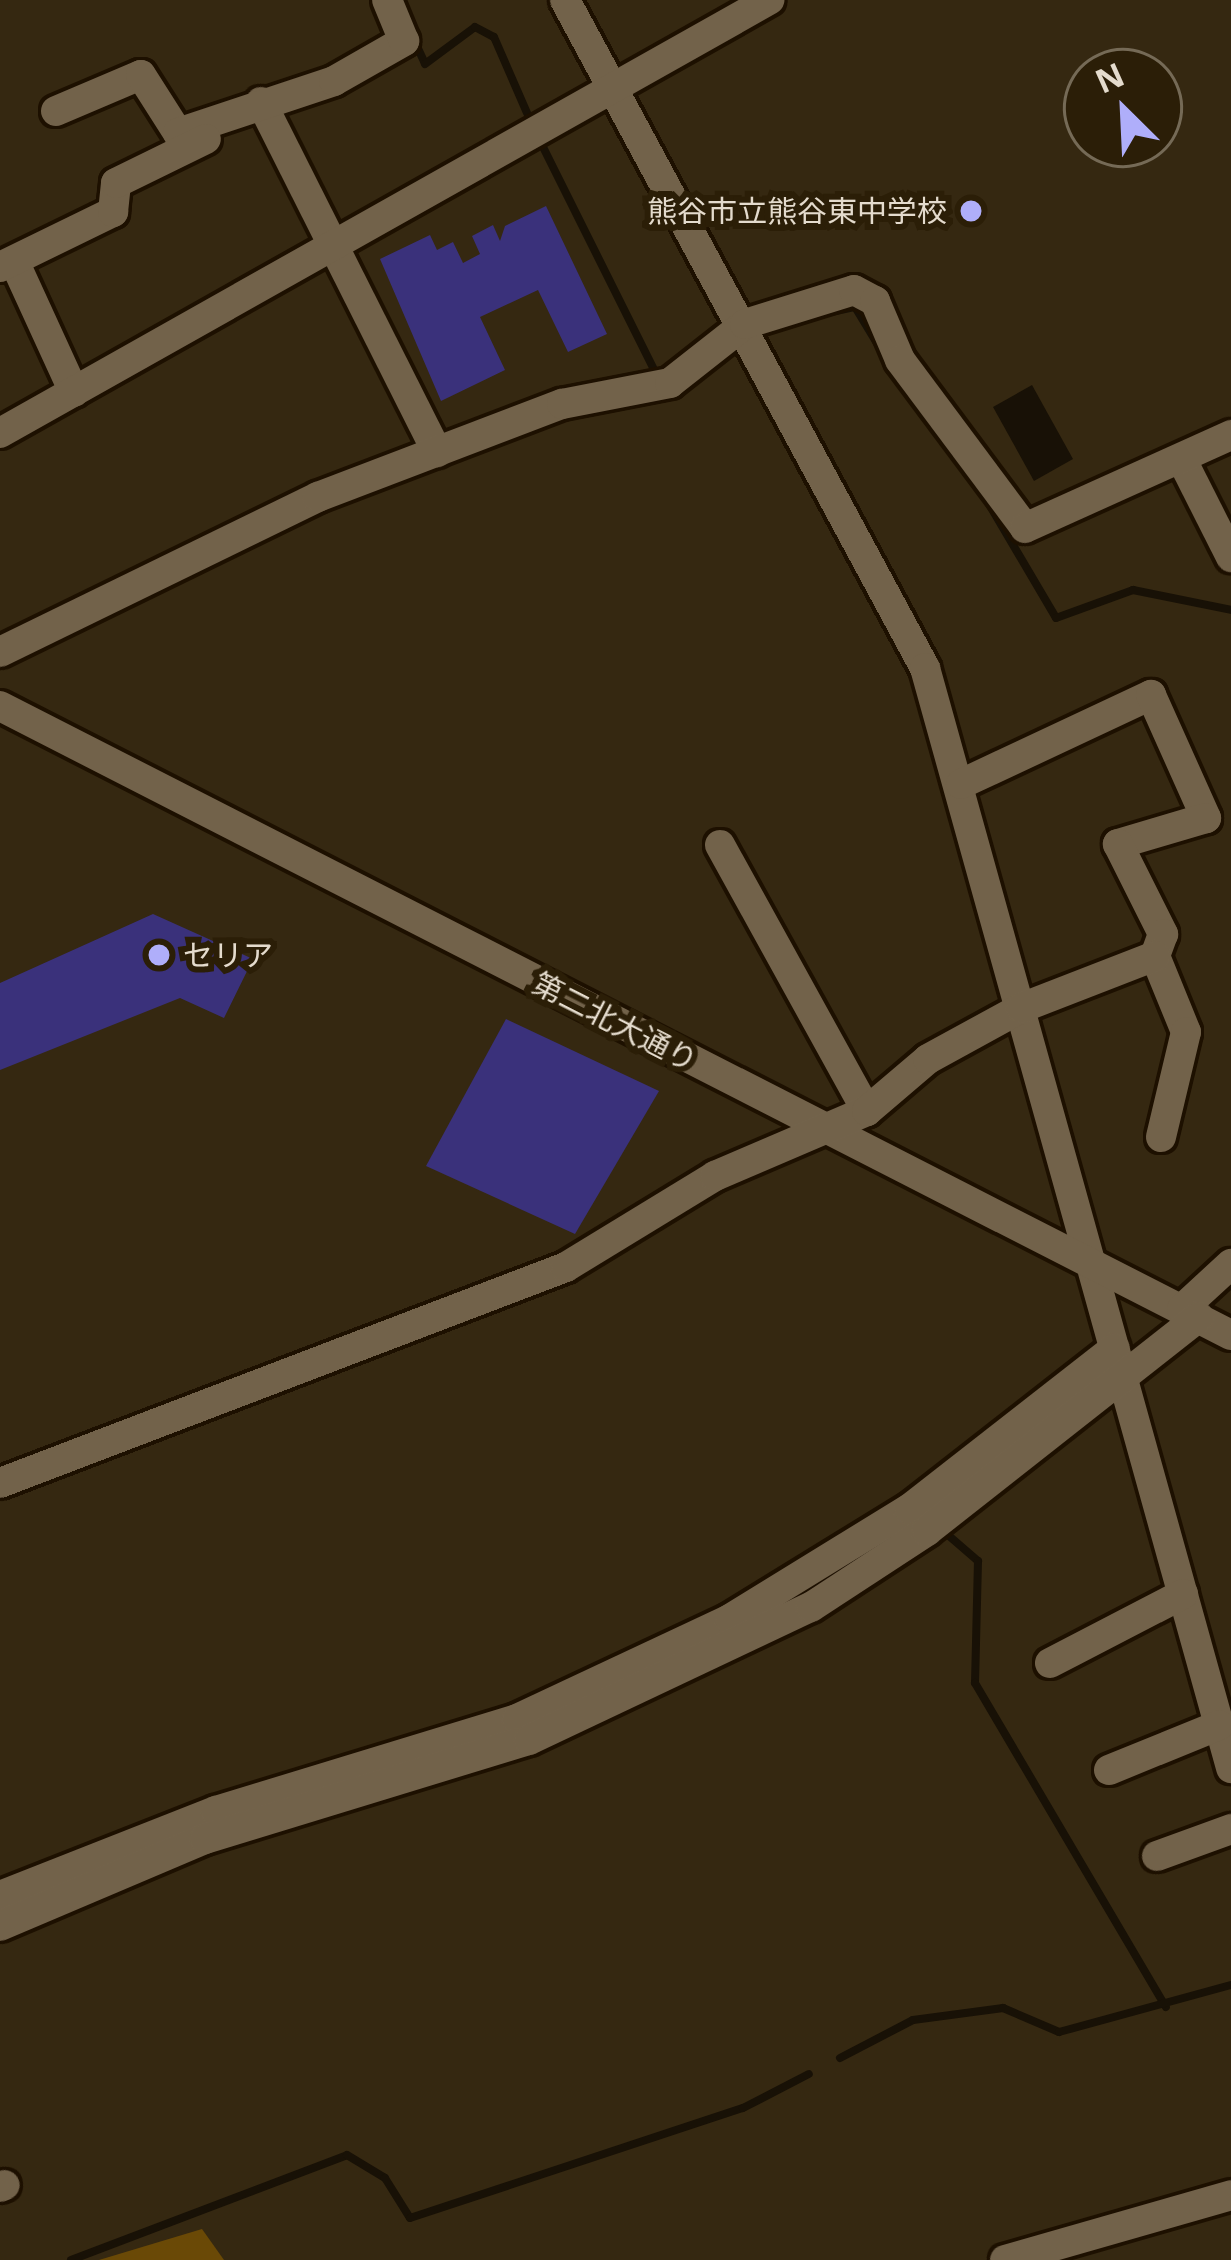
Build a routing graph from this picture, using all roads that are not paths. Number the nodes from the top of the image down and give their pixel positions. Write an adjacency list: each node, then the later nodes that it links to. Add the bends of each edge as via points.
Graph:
1 (387, 0): 5 (street, via 404,41 334,82)
2 (565, 0): 4 (street)
3 (759, 2): 4 (street)
4 (613, 88): 7 (street); 9 (street)
5 (264, 109): 6 (street, via 178,133 141,75); 7 (street); 8 (street, via 116,183 113,212)
6 (56, 112)
7 (333, 245): 10 (street); 13 (street)
8 (7, 264): 10 (street)
9 (745, 324): 13 (street, via 670,383 562,404); 14 (street, via 854,290 875,301 900,360 1025,528); 18 (street, via 925,668)
10 (74, 392): 11 (street)
11 (1, 431)
12 (1231, 435): 14 (street)
13 (437, 452): 16 (street)
14 (1182, 460): 15 (street)
15 (1231, 557)
16 (1, 649)
17 (0, 706): 23 (street, 第二北大通り)
18 (961, 784): 20 (street, via 1151,695 1206,818 1118,844 1162,934); 21 (street)
19 (720, 845): 22 (street)
20 (1155, 956): 21 (street); 24 (street, via 1186,1032)
21 (1021, 1009): 22 (street, via 928,1059); 25 (street)
22 (867, 1111): 23 (street)
23 (823, 1129): 25 (street, 第二北大通り); 30 (street, via 715,1176 566,1267)
24 (1161, 1138)
25 (1091, 1264): 27 (street, 第二北大通り); 28 (street)
26 (1231, 1264): 27 (street)
27 (1212, 1318): 29 (street)
28 (1114, 1348): 29 (street); 33 (street, via 796,1584)
29 (1124, 1382): 31 (street); 33 (street, via 811,1607)
30 (0, 1483)
31 (1183, 1594): 32 (street); 34 (street)
32 (1050, 1663)
33 (525, 1728): 38 (street, via 216,1811); 39 (street, via 165,1853)
34 (1227, 1749): 35 (street)
35 (1109, 1770)
36 (1231, 1829): 37 (street)
37 (1157, 1856)
38 (0, 1896)
39 (0, 1926)
40 (1231, 2194): 41 (street)
41 (1005, 2260)

